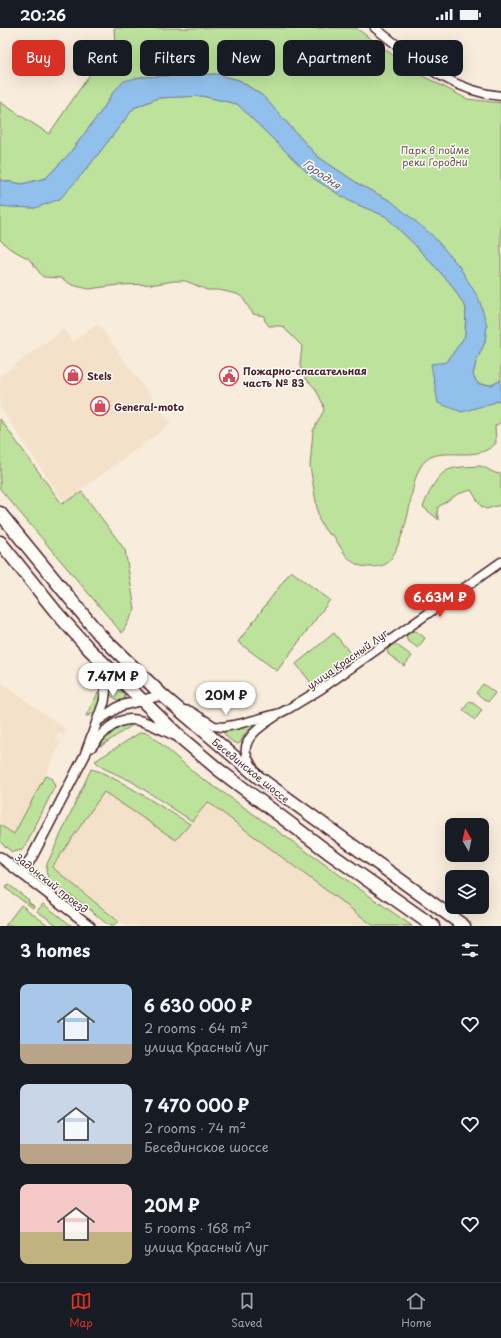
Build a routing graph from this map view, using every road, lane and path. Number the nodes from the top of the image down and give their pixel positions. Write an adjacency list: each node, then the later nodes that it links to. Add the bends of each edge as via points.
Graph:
1 (375, 28): 2 (street, via 440,76 486,95)
2 (501, 96)
3 (0, 513): 7 (main road, Бесединское шоссе, via 99,634)
4 (0, 542): 6 (main road, Бесединское шоссе, via 56,612)
5 (501, 562): 10 (street, улица Красный Луг, via 321,690)
6 (96, 656): 8 (main road, Бесединское шоссе); 11 (street, via 106,687)
7 (162, 695): 8 (street); 9 (main road, Бесединское шоссе)
8 (141, 700): 11 (street, via 115,708); 12 (main road, Бесединское шоссе)
9 (176, 708): 10 (street, улица Красный Луг, via 190,711 214,726 223,727); 14 (main road, Бесединское шоссе)
10 (280, 713): 14 (street, улица Красный Луг, via 257,730 247,744 246,753)
11 (98, 721): 13 (street)
12 (181, 738): 13 (street, via 150,723 125,719 105,731); 18 (main road, Бесединское шоссе, via 328,852)
13 (85, 755): 16 (street)
14 (258, 777): 19 (main road, Бесединское шоссе)
15 (0, 857): 16 (street, Задонский проезд)
16 (22, 874): 17 (street, Задонский проезд)
17 (90, 926)
18 (433, 926)
19 (464, 926)

